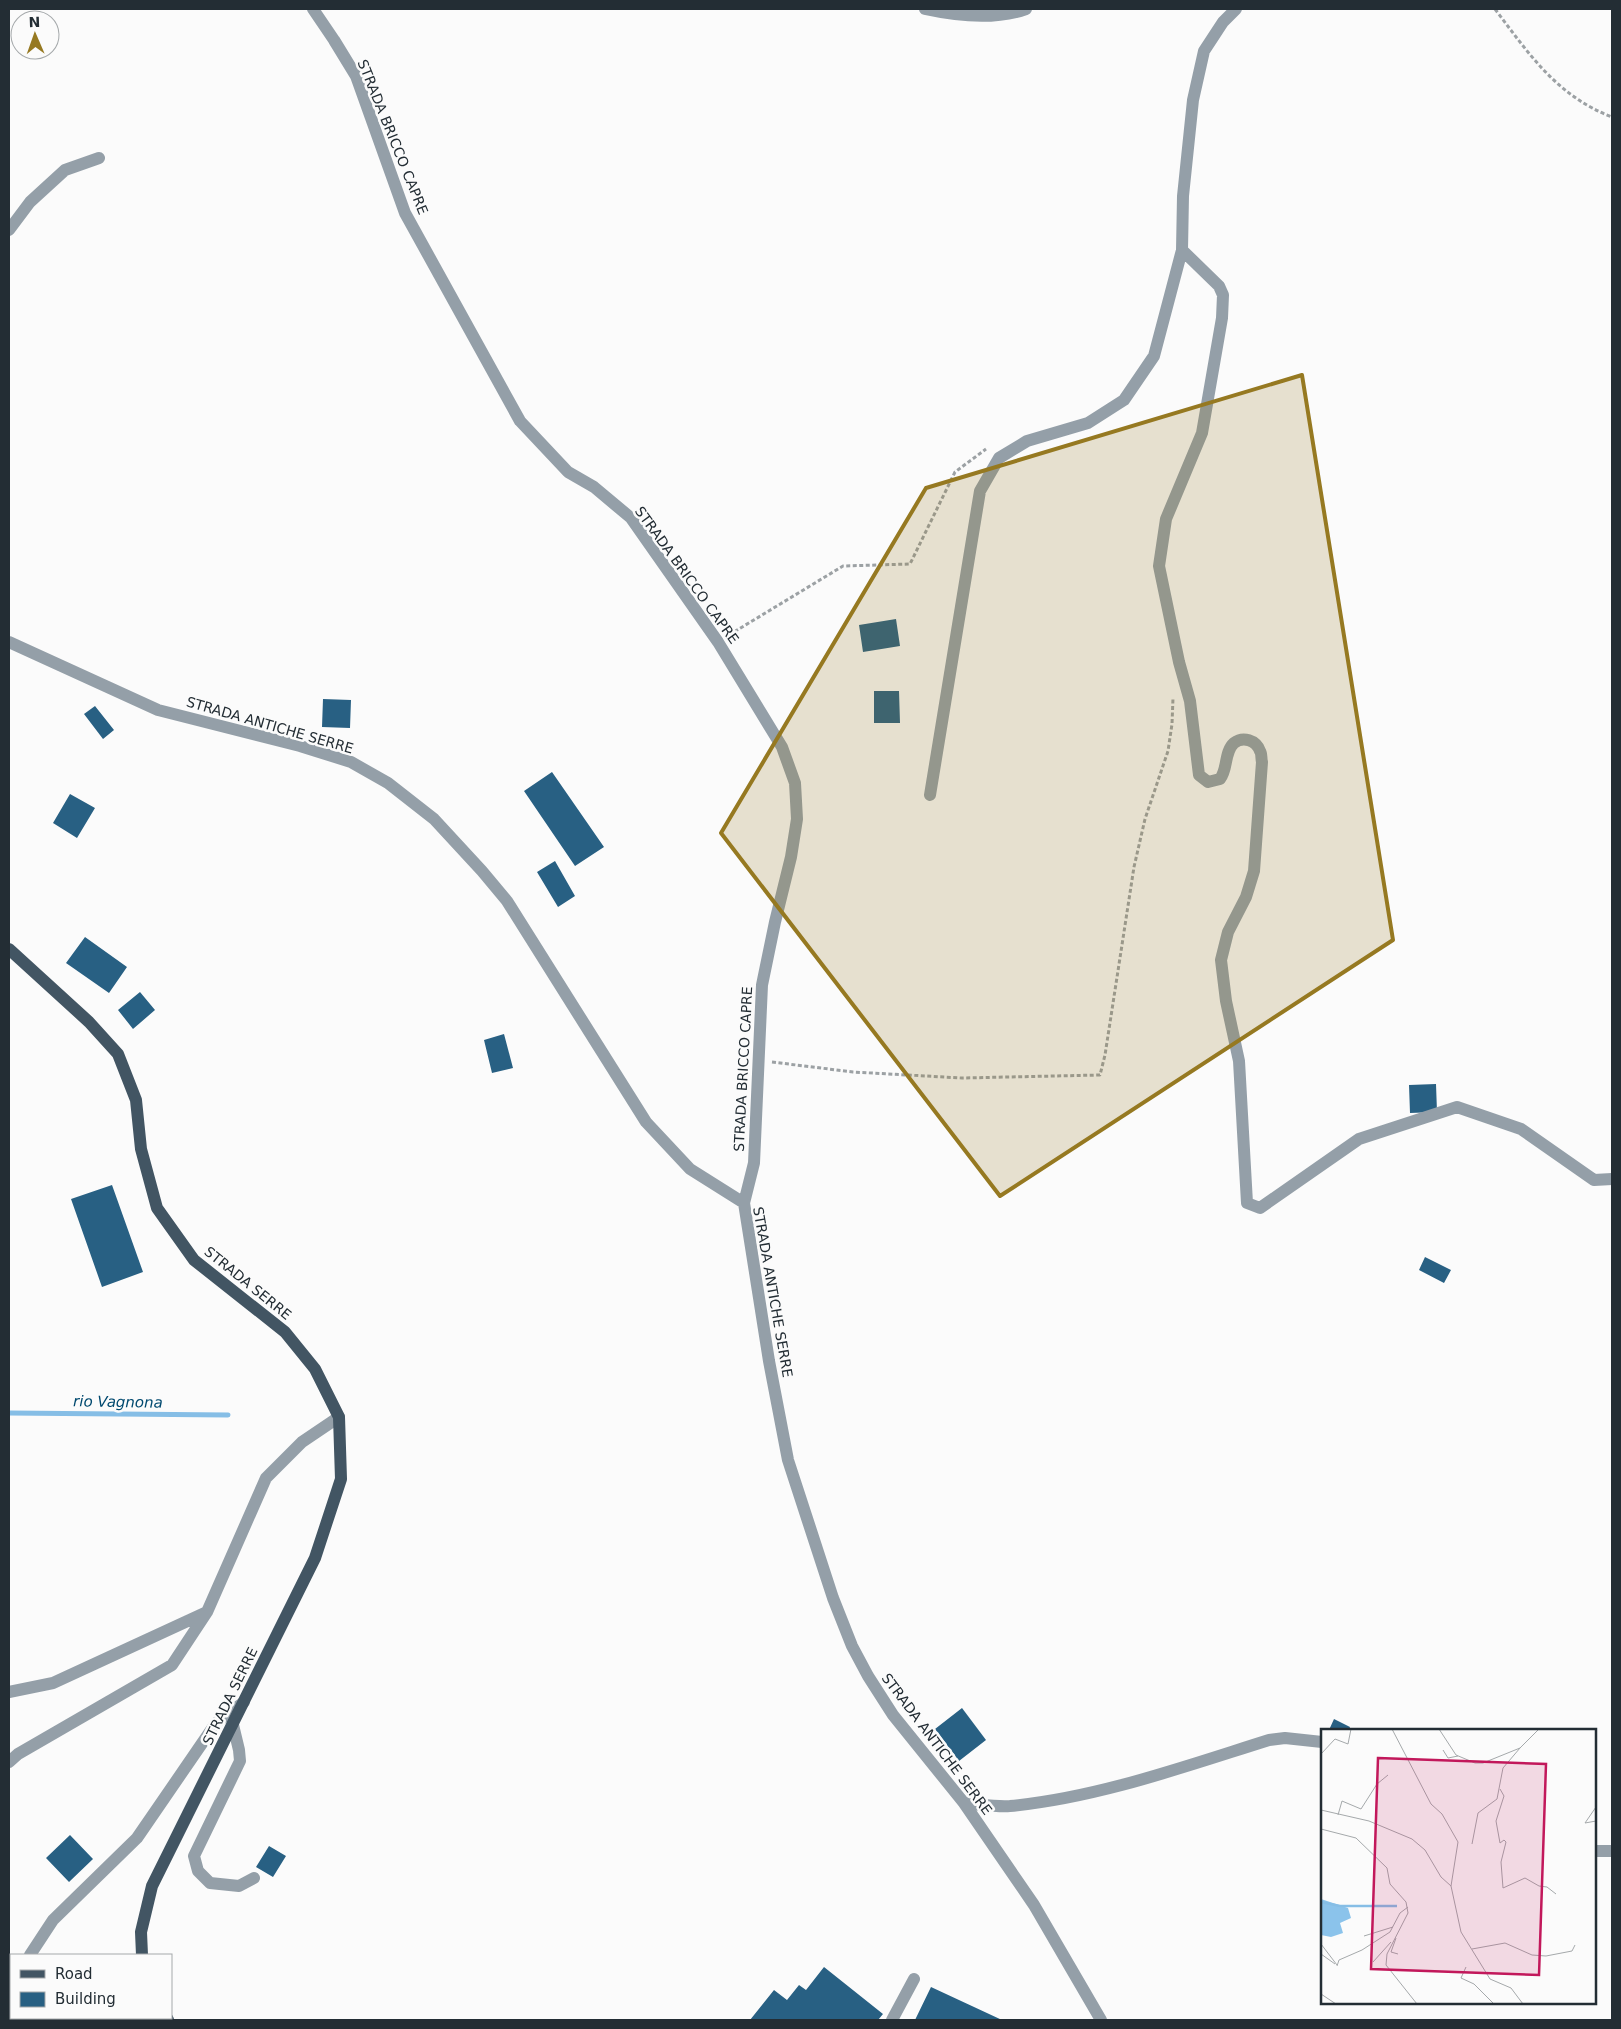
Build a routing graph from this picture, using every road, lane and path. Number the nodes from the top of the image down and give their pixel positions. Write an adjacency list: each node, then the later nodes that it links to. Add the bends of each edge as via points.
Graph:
1 (313, 9): 12 (street, STRADA BRICCO CAPRE, via 356,76 405,213 520,421 568,472 594,487 631,518)
2 (925, 9): 3 (street, via 981,16)
3 (1026, 9)
4 (1236, 9): 9 (street, via 1204,51 1193,100 1183,196)
5 (1495, 9): 6 (path, via 1536,64 1575,99)
6 (1612, 117)
7 (99, 158): 8 (street, via 65,170 30,202)
8 (9, 230)
9 (1182, 250): 14 (street, via 1154,356 1124,400 1088,423 1027,441 999,458 980,491); 17 (street, via 1219,286 1223,295 1222,318 1202,433 1166,519 1159,566 1190,700 1199,775 1208,782 1220,779 1229,750 1237,741 1254,742 1261,751 1262,762 1254,871 1246,897 1228,932 1221,960 1239,1061 1247,1203 1260,1208 1359,1139 1457,1107 1521,1129 1594,1180)
10 (990, 447): 12 (path, via 955,472 910,564 843,566)
11 (9, 642): 18 (street, STRADA ANTICHE SERRE, via 158,710 352,762 388,783 434,820 507,901 646,1122 690,1169)
12 (718, 642): 16 (street, STRADA BRICCO CAPRE, via 782,747 795,783 797,818 791,857 762,985)
13 (1173, 696): 16 (path, via 1168,751 1145,819 1127,905 1100,1075 936,1077)
14 (930, 795)
15 (9, 949): 19 (main road, STRADA SERRE, via 118,1054 136,1100 141,1149 157,1208 194,1260 285,1332 315,1369)
16 (759, 1061): 18 (street, STRADA BRICCO CAPRE, via 754,1163)
17 (1612, 1179)
18 (744, 1203): 26 (street, STRADA ANTICHE SERRE, via 788,1460 833,1598 868,1676 894,1715)
19 (340, 1417): 20 (street, via 302,1442 266,1478); 22 (main road, STRADA SERRE, via 341,1480 315,1558)
20 (207, 1612): 21 (street, via 53,1683); 25 (street, via 172,1666)
21 (9, 1692)
22 (244, 1702): 23 (main road, STRADA SERRE); 30 (street, via 216,1723 138,1838 53,1920)
23 (233, 1725): 29 (street, via 240,1762 194,1856 198,1871 210,1883 239,1886); 31 (main road, STRADA SERRE, via 152,1886 140,1932)
24 (1321, 1742): 26 (street, via 1286,1738 1269,1740 1164,1773 1060,1799 1008,1806)
25 (9, 1762)
26 (964, 1803): 34 (street, STRADA ANTICHE SERRE, via 1034,1905)
27 (1596, 1851): 28 (street)
28 (1612, 1851)
29 (254, 1878)
30 (31, 1954)
31 (142, 1954)
32 (914, 1979): 33 (street)
33 (892, 2020)
34 (1101, 2020)

